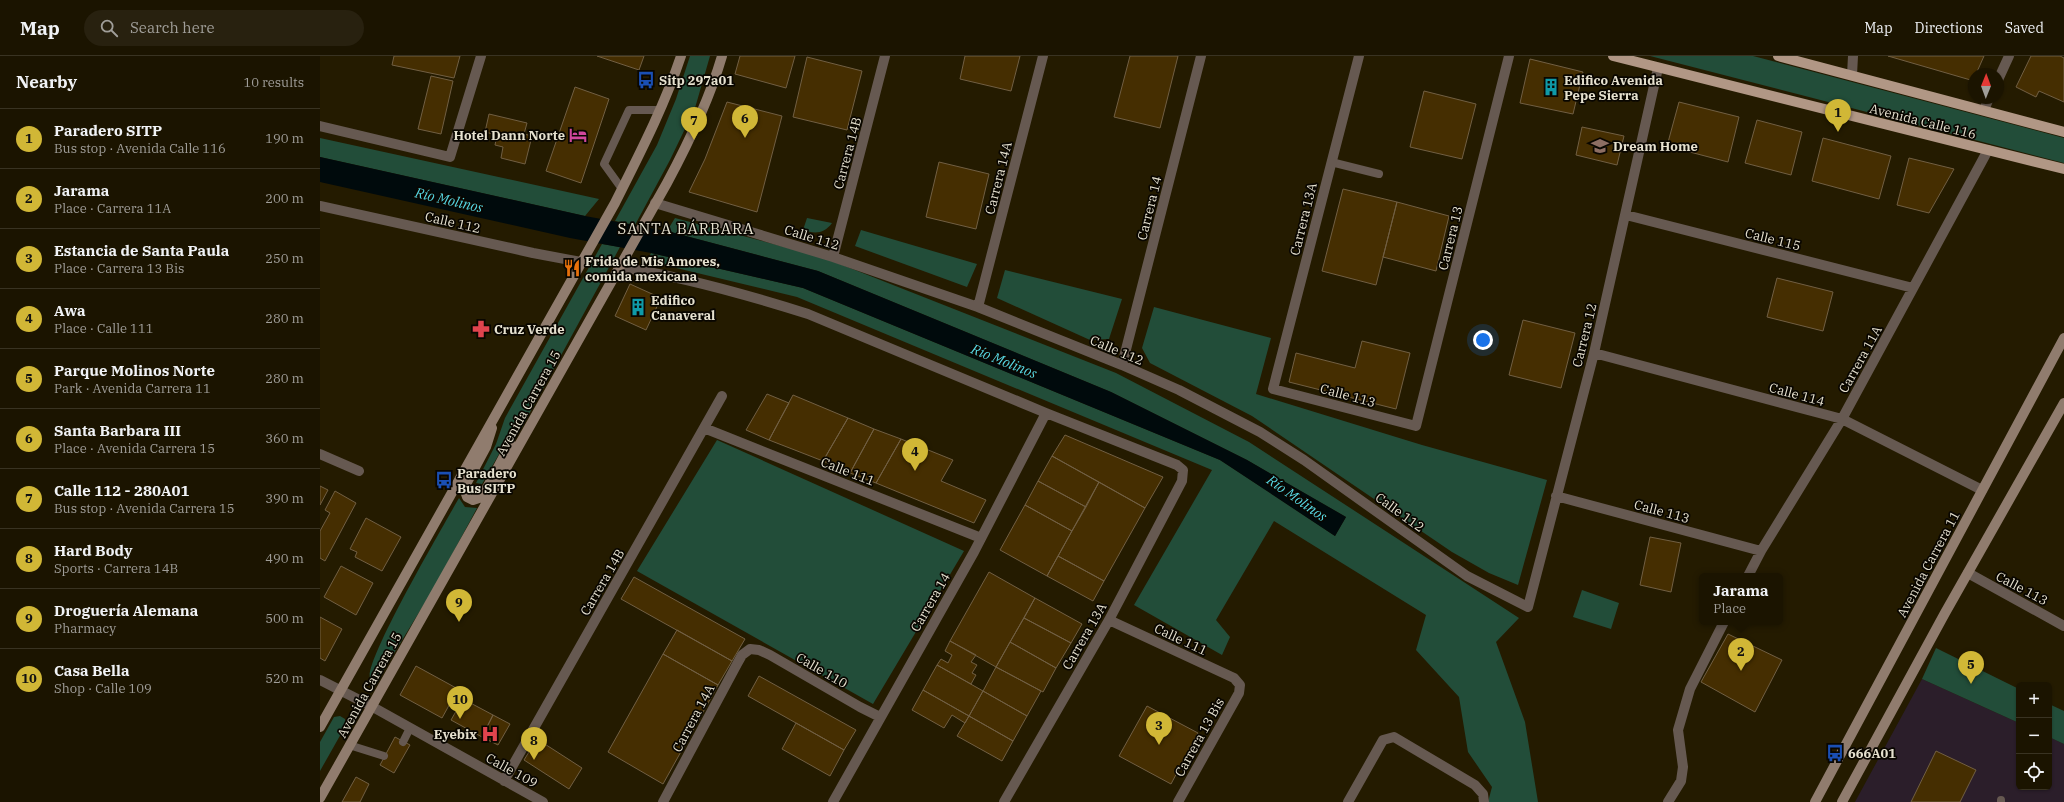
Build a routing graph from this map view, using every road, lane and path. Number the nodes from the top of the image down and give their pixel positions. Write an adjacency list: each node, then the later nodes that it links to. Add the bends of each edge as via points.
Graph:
1 (481, 56): 19 (street, via 450,157)
2 (681, 56): 17 (main road, Avenida Carrera 15)
3 (722, 56): 27 (main road, Avenida Carrera 15, via 697,124)
4 (885, 56): 29 (street, Carrera 14B)
5 (1043, 56): 33 (street, Carrera 14A)
6 (1201, 56): 36 (street, Carrera 14)
7 (1359, 56): 22 (street, Carrera 13A)
8 (1509, 56): 43 (street, Carrera 13)
9 (1613, 56): 13 (main road, Avenida Calle 116)
10 (1778, 56): 15 (main road, Avenida Calle 116)
11 (1853, 56): 15 (street)
12 (2009, 56): 14 (street)
13 (1658, 68): 21 (main road, Avenida Calle 116); 28 (street, Carrera 12)
14 (2004, 68)
15 (1852, 75): 18 (main road, Avenida Calle 116)
16 (1986, 104): 18 (street)
17 (660, 110): 25 (main road, Avenida Carrera 15); 25 (lane, via 629,110 604,164)
18 (1984, 110): 20 (main road, Avenida Calle 116)
19 (320, 126)
20 (2064, 132)
21 (1988, 150): 23 (main road, Avenida Calle 116); 32 (street, Carrera 11A)
22 (1331, 162): 24 (lane); 37 (street, Carrera 13A)
23 (2064, 169)
24 (1379, 174)
25 (622, 189): 30 (main road, Avenida Carrera 15)
26 (320, 206): 30 (street, Calle 112)
27 (653, 208): 29 (street, Calle 112); 31 (main road, Avenida Carrera 15)
28 (1626, 215): 32 (street, Calle 115); 35 (street, Carrera 12)
29 (833, 256): 33 (street, Calle 112)
30 (581, 262): 41 (main road, Avenida Carrera 15)
31 (620, 267): 40 (street, via 660,274 775,303 808,314); 45 (main road, Avenida Carrera 15)
32 (1913, 288): 42 (street, Carrera 11A)
33 (978, 308): 36 (street, Calle 112)
34 (2064, 338): 48 (main road, Avenida Carrera 11)
35 (1594, 353): 42 (street, Calle 114); 49 (street, Carrera 12)
36 (1122, 365): 54 (street, Calle 112, via 1179,390 1260,432 1304,460 1467,576)
37 (1273, 389): 43 (street, Calle 113)
38 (722, 396): 44 (street, Carrera 14B)
39 (2064, 403): 53 (main road)
40 (1046, 413): 50 (street, Carrera 14); 55 (street, Carrera 13A, via 1177,464 1183,470 1182,480)
41 (493, 418): 45 (main road, via 489,440 464,488 470,499 482,497 504,456); 61 (main road, Avenida Carrera 15)
42 (1842, 419): 48 (street, Calle 114); 51 (street, Carrera 11A)
43 (1416, 426)
44 (704, 428): 50 (street, Calle 111); 69 (street, Carrera 14B)
45 (525, 435): 62 (main road, Avenida Carrera 15)
46 (320, 454): 47 (street)
47 (359, 471)
48 (1982, 490): 79 (main road, Avenida Carrera 11)
49 (1556, 496): 51 (street, Calle 113); 54 (street, Carrera 12)
50 (981, 538): 63 (street, Carrera 14)
51 (1761, 551): 52 (street, Carrera 11A)
52 (1750, 573)
53 (1968, 574): 57 (street, Calle 113); 80 (main road)
54 (1528, 607)
55 (1109, 620): 60 (street, Calle 111, via 1234,678); 74 (street, Carrera 13A)
56 (1722, 625): 78 (street, via 1690,689 1678,730 1683,768 1680,781)
57 (2064, 626)
58 (750, 649): 63 (street, Calle 110, via 770,655); 72 (street, Carrera 14A, via 742,655)
59 (320, 680): 61 (street, Calle 109)
60 (1240, 685): 75 (street, Carrera 13 Bis)
61 (341, 690): 62 (street, Calle 109); 64 (main road, Avenida Carrera 15)
62 (371, 706): 65 (street, Calle 109); 67 (main road, Avenida Carrera 15)
63 (880, 716): 73 (street, Carrera 14)
64 (320, 726)
65 (410, 728): 66 (lane); 69 (street, Calle 109)
66 (403, 742)
67 (349, 745): 68 (lane); 70 (main road, Avenida Carrera 15)
68 (384, 756)
69 (504, 780): 71 (street, Calle 109)
70 (320, 798)
71 (543, 802)
72 (663, 802)
73 (833, 802)
74 (1004, 802)
75 (1178, 802)
76 (1348, 802): 77 (street, via 1383,740 1389,738 1400,739 1468,780 1481,790)
77 (1484, 802)
78 (1668, 802)
79 (1815, 802)
80 (1842, 802)

